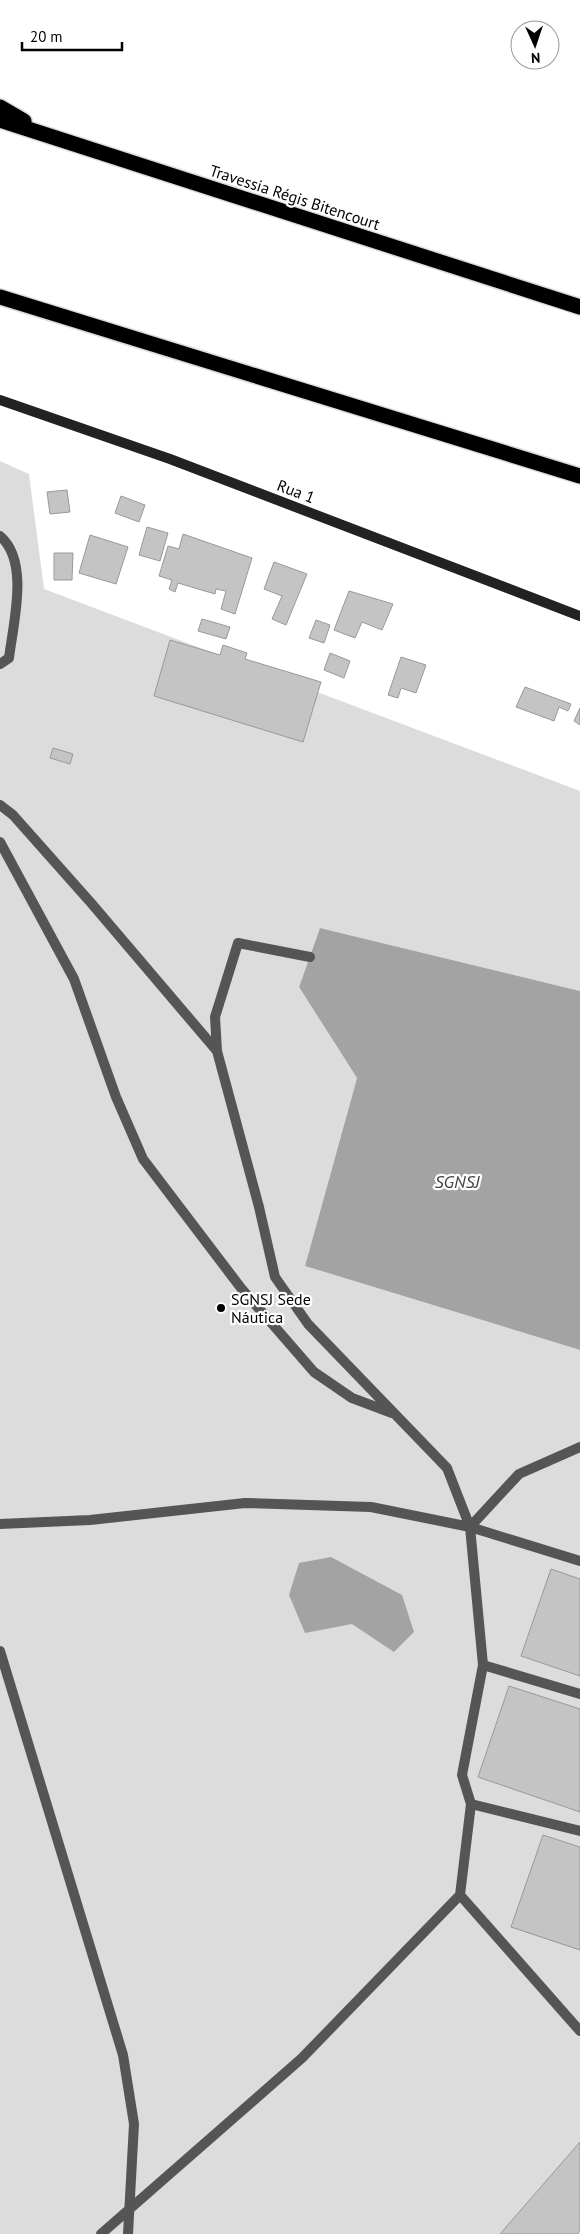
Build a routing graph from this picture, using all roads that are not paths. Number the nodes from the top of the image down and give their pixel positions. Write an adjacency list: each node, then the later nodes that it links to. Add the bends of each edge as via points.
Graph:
1 (0, 107): 3 (highway)
2 (0, 120): 3 (highway, Travessia Régis Bitencourt)
3 (51, 136): 5 (highway, Travessia Régis Bitencourt)
4 (0, 297): 7 (highway)
5 (580, 307)
6 (0, 400): 9 (street, Rua 1, via 170,459)
7 (580, 476)
8 (0, 536): 10 (lane, via 8,542 18,587 9,658)
9 (580, 616)
10 (0, 664)
11 (0, 805): 14 (lane, via 13,815 92,904)
12 (0, 842): 15 (lane, via 74,979 116,1098 143,1158 241,1288 314,1372 352,1398)
13 (310, 957): 14 (lane, via 238,943 215,1017)
14 (217, 1051): 15 (lane, via 275,1277 308,1324)
15 (395, 1414): 18 (lane, via 447,1468)
16 (580, 1447): 18 (lane, via 519,1474)
17 (0, 1524): 18 (lane, via 90,1520 245,1503 371,1507)
18 (470, 1527): 19 (lane); 21 (lane)
19 (580, 1561)
20 (0, 1651): 27 (lane, via 123,2055 134,2124)
21 (483, 1665): 22 (lane); 23 (lane, via 462,1775)
22 (580, 1694)
23 (472, 1804): 24 (lane); 25 (lane)
24 (580, 1831)
25 (460, 1896): 26 (lane); 27 (lane, via 302,2058)
26 (580, 2031)
27 (129, 2211): 28 (lane); 29 (lane)
28 (101, 2234)
29 (128, 2234)

